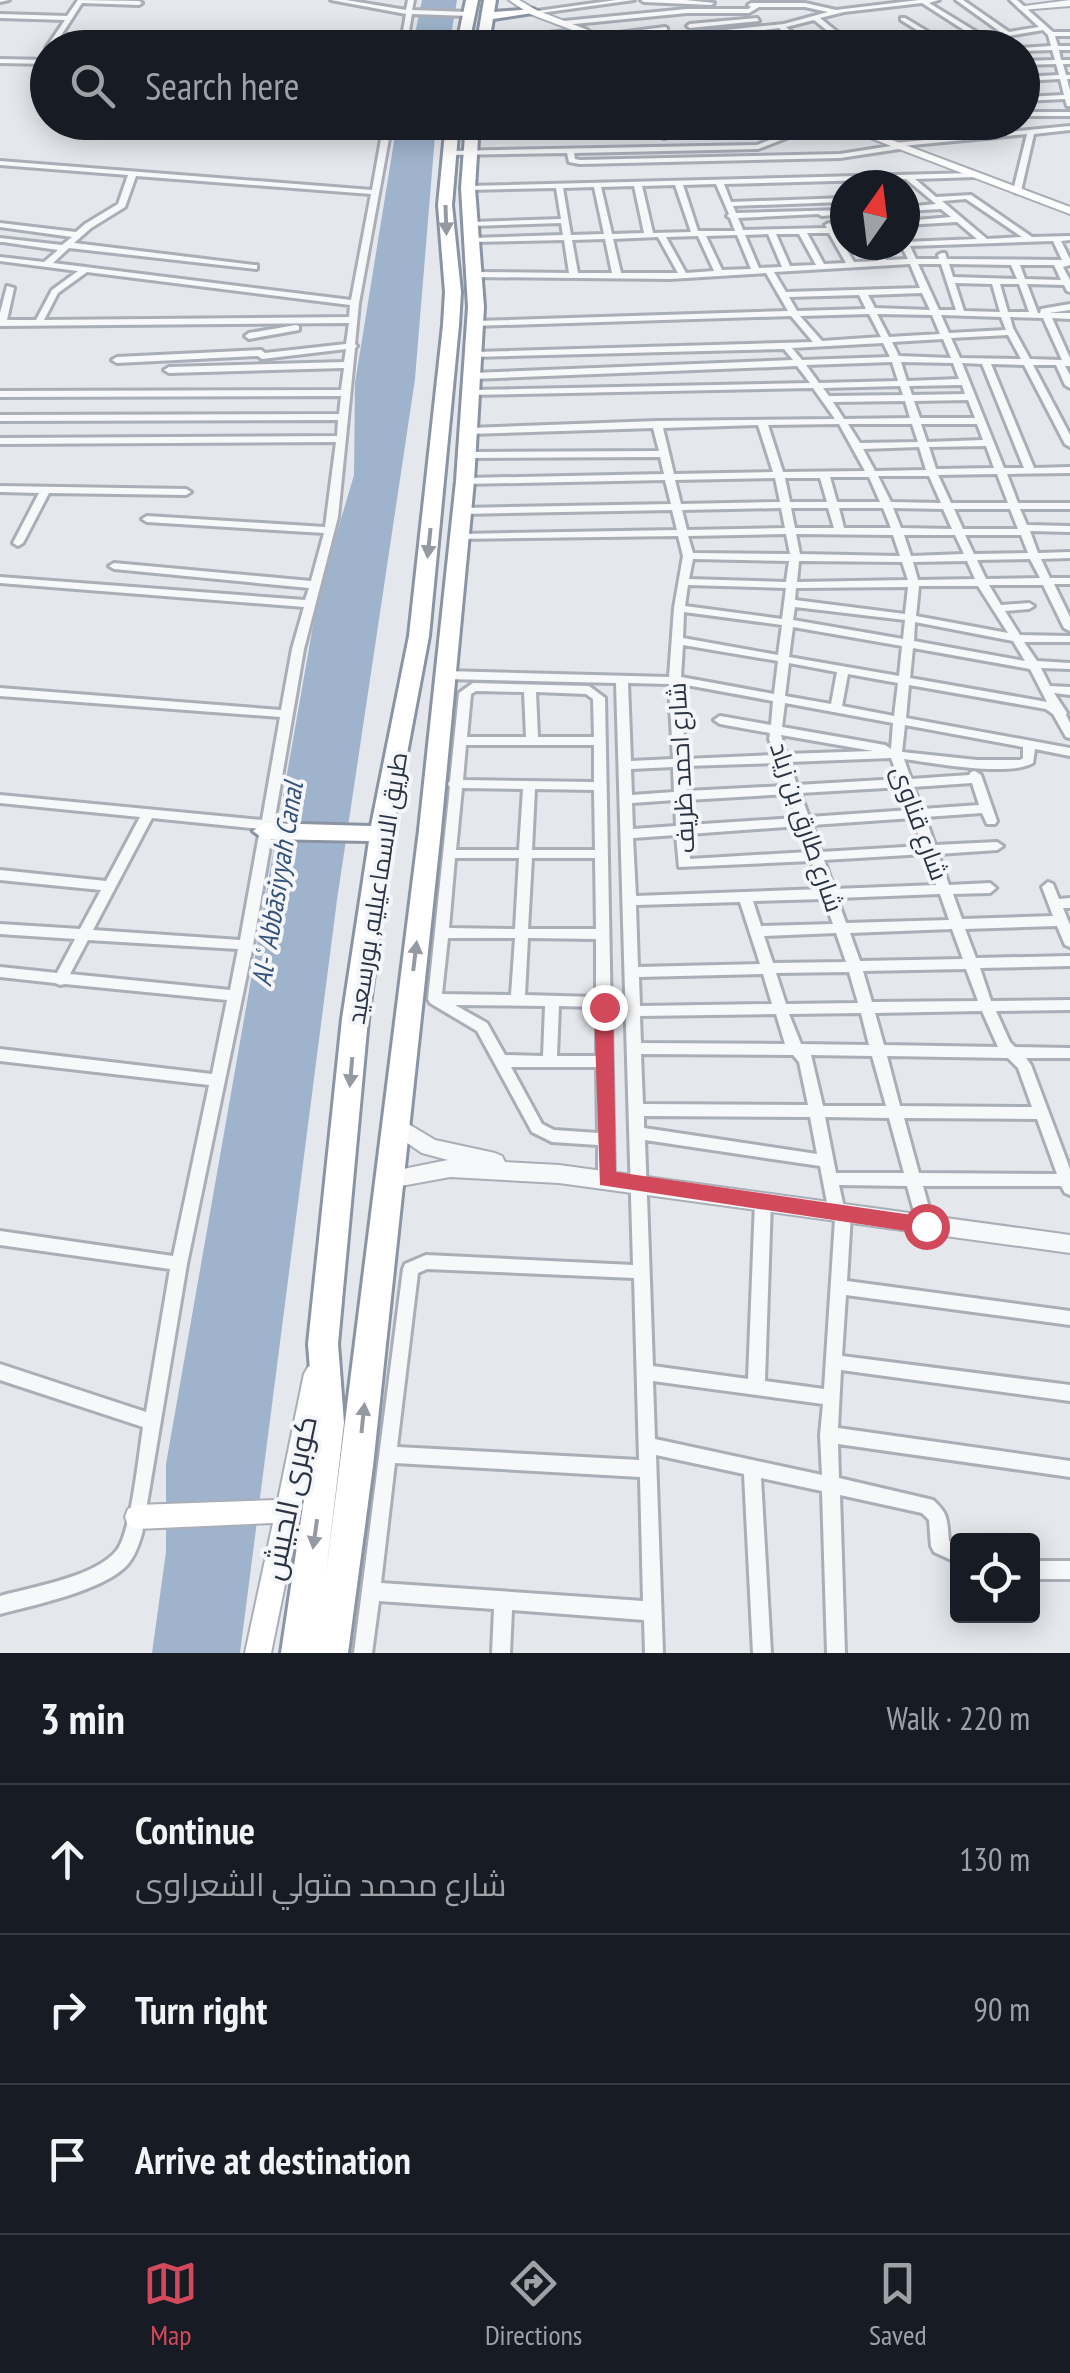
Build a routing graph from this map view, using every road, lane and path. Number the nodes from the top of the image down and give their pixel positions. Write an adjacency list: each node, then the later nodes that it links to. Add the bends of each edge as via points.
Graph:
1 (27, 0): 21 (street)
2 (334, 0): 17 (street)
3 (411, 0): 17 (street)
4 (490, 0): 22 (highway)
5 (514, 0): 18 (main road)
6 (631, 0): 18 (street)
7 (644, 0): 16 (street)
8 (936, 0): 11 (street)
9 (959, 0): 40 (street)
10 (81, 1): 12 (street); 23 (street)
11 (924, 2): 19 (street); 39 (street)
12 (140, 3)
13 (1017, 4): 14 (street); 41 (street)
14 (1070, 4)
15 (470, 7): 17 (street)
16 (753, 8): 19 (street, via 805,5); 26 (street); 27 (street)
17 (412, 12): 31 (street)
18 (533, 12): 22 (highway); 27 (main road)
19 (837, 12): 24 (street)
20 (0, 16): 21 (street)
21 (15, 16): 23 (street)
22 (486, 16): 32 (highway)
23 (70, 18): 30 (street)
24 (815, 18): 28 (street); 37 (street)
25 (903, 19): 38 (street)
26 (757, 20): 29 (street); 34 (street)
27 (564, 23): 33 (main road)
28 (780, 26): 29 (street); 36 (street)
29 (765, 28): 35 (street)
30 (61, 30)
31 (408, 30)
32 (484, 30)
33 (582, 30)
34 (658, 30)
35 (741, 30)
36 (785, 30)
37 (831, 30)
38 (921, 30)
39 (969, 30)
40 (997, 30)
41 (1049, 31): 42 (street); 43 (street); 45 (street)
42 (1040, 34)
43 (1070, 34)
44 (1040, 46): 45 (street)
45 (1057, 48): 46 (street); 49 (street)
46 (1070, 48)
47 (0, 61): 48 (street)
48 (30, 62)
49 (1065, 62): 50 (street); 52 (street)
50 (1040, 63)
51 (1040, 80): 52 (street)
52 (1066, 80): 53 (street); 54 (street)
53 (1040, 85)
54 (1069, 98): 55 (street)
55 (1040, 99)
56 (1040, 114): 57 (street)
57 (1070, 114)
58 (1070, 128): 59 (street)
59 (1040, 131)
60 (384, 140): 91 (street)
61 (456, 140): 72 (highway, طريق الاسماعيليه, بورسعيد)
62 (465, 140): 72 (highway, طريق الاسماعيليه, بورسعيد)
63 (669, 140): 69 (street)
64 (776, 140): 69 (street, via 758,147)
65 (880, 140): 68 (main road)
66 (954, 140): 68 (street)
67 (1029, 140): 90 (street)
68 (896, 146): 73 (street, via 840,156); 77 (main road)
69 (672, 149): 70 (street)
70 (647, 150): 71 (street); 73 (street)
71 (570, 151): 72 (street); 73 (street, via 576,162)
72 (459, 153): 89 (highway, طريق الاسماعيليه, بورسعيد); 204 (highway, طريق الاسماعيليه, بورسعيد, one-way to 204, via 446,221 453,308)
73 (649, 160): 85 (street)
74 (0, 163): 75 (street)
75 (12, 163): 76 (street); 78 (street)
76 (0, 174)
77 (973, 174): 79 (street); 90 (main road)
78 (132, 175): 91 (street); 115 (street, via 122,205)
79 (920, 176)
80 (830, 178): 81 (street)
81 (793, 180): 82 (street); 95 (street)
82 (719, 181): 83 (street); 96 (street)
83 (678, 182): 85 (street); 114 (street)
84 (637, 183): 85 (street); 86 (street); 116 (street)
85 (655, 183)
86 (597, 184): 87 (street); 117 (street)
87 (559, 185): 89 (street); 104 (street)
88 (920, 187): 92 (street)
89 (468, 188): 112 (highway, طريق الاسماعيليه, بورسعيد)
90 (1017, 191): 99 (main road)
91 (374, 192): 156 (street)
92 (934, 198): 97 (street); 121 (street, via 968,197)
93 (830, 200): 94 (street)
94 (815, 201): 95 (street); 100 (street)
95 (802, 202): 96 (street)
96 (728, 204): 102 (street)
97 (943, 206): 98 (street); 103 (street)
98 (920, 208)
99 (1070, 210)
100 (822, 213): 101 (street); 102 (street); 108 (street)
101 (830, 213)
102 (732, 216): 113 (street)
103 (959, 220): 105 (street); 123 (street)
104 (564, 221): 112 (street); 118 (street)
105 (920, 222)
106 (0, 225): 107 (street)
107 (18, 227): 115 (street); 122 (street)
108 (830, 227)
109 (800, 230): 110 (street); 111 (street); 137 (street)
110 (830, 230)
111 (770, 231): 113 (street); 139 (street)
112 (471, 232): 118 (street); 144 (highway, طريق الاسماعيليه, بورسعيد)
113 (738, 232): 114 (street); 141 (street)
114 (698, 233): 116 (street); 143 (street)
115 (78, 234): 126 (street)
116 (655, 235): 117 (street); 147 (street)
117 (608, 236): 118 (street); 146 (street)
118 (566, 237): 145 (street)
119 (1064, 239): 121 (street); 134 (street)
120 (1020, 240): 121 (street); 123 (street); 133 (street)
121 (1031, 240)
122 (2, 242): 126 (street)
123 (986, 242): 124 (street)
124 (937, 243): 125 (street); 129 (street)
125 (920, 244)
126 (65, 247): 136 (street); 138 (street)
127 (0, 259): 136 (street)
128 (849, 260): 135 (street)
129 (945, 260): 130 (street); 132 (street); 148 (street)
130 (915, 261): 131 (street); 153 (street)
131 (883, 262): 135 (street)
132 (1015, 263): 133 (street); 150 (street)
133 (1031, 263): 134 (street)
134 (1066, 263): 151 (street, via 1058,266)
135 (851, 264): 137 (street)
136 (46, 265): 140 (street)
137 (820, 266): 139 (street)
138 (254, 267)
139 (787, 268): 142 (street)
140 (84, 270): 156 (street); 166 (street, via 53,294)
141 (756, 270): 142 (street); 143 (street)
142 (769, 270): 155 (street)
143 (719, 273): 147 (street)
144 (475, 274): 145 (street); 169 (highway, طريق الاسماعيليه, بورسعيد)
145 (574, 274): 146 (street)
146 (617, 275): 147 (street)
147 (683, 275)
148 (952, 280): 149 (street); 160 (street)
149 (994, 281): 150 (street); 161 (street)
150 (1022, 282): 151 (street); 162 (street)
151 (1069, 285)
152 (10, 288): 168 (street)
153 (924, 290): 154 (street); 158 (street)
154 (862, 292): 155 (street); 159 (street)
155 (783, 296): 163 (street)
156 (355, 303): 167 (street)
157 (1070, 307): 162 (street)
158 (933, 310): 159 (street); 160 (street); 171 (street)
159 (870, 311): 163 (street); 173 (street)
160 (960, 311): 161 (street)
161 (1004, 312): 162 (street); 170 (street)
162 (1040, 314): 164 (street); 184 (street)
163 (795, 316): 169 (street); 174 (street)
164 (1070, 316)
165 (238, 321): 166 (street); 167 (street); 172 (street)
166 (39, 322): 168 (street)
167 (354, 322): 172 (street); 175 (street)
168 (1, 323)
169 (476, 324): 187 (highway, طريق الاسماعيليه, بورسعيد)
170 (1011, 332): 171 (street); 183 (street)
171 (945, 335): 173 (street); 179 (street)
172 (249, 336): 177 (street)
173 (886, 340): 174 (street); 178 (street)
174 (820, 344): 176 (street)
175 (352, 346): 177 (street); 185 (street)
176 (786, 346): 182 (street, شارع قناوى); 187 (street)
177 (263, 358): 180 (street); 185 (street); 186 (street)
178 (896, 358): 179 (street); 182 (street); 189 (street)
179 (956, 359): 181 (street); 188 (street)
180 (117, 360)
181 (985, 360): 183 (street); 214 (street)
182 (798, 361): 187 (street); 190 (street, شارع قناوى)
183 (1028, 362): 184 (street); 209 (street)
184 (1066, 362): 191 (street)
185 (350, 365): 192 (street)
186 (169, 370)
187 (473, 374): 190 (street); 206 (highway, طريق الاسماعيليه, بورسعيد)
188 (964, 382): 189 (street); 195 (street)
189 (904, 383): 190 (street); 194 (street)
190 (818, 384): 196 (street, شارع قناوى)
191 (1070, 385)
192 (346, 392): 193 (street); 197 (street)
193 (0, 394)
194 (909, 398): 195 (street); 196 (street); 199 (street)
195 (970, 398): 200 (street)
196 (829, 399): 202 (street, شارع قناوى)
197 (344, 417): 198 (street); 205 (street)
198 (0, 418)
199 (918, 421): 200 (street); 202 (street); 210 (street)
200 (979, 421): 208 (street)
201 (762, 422): 202 (street); 203 (street); 219 (street, شارع طارق بن زياد)
202 (842, 422): 211 (street, شارع قناوى)
203 (658, 424): 206 (street); 212 (street, شارع احمد ظريف)
204 (439, 436): 206 (highway, via 456,444); 315 (highway, طريق الاسماعيليه, بورسعيد, one-way to 315, via 412,678)
205 (342, 438): 207 (street); 235 (street)
206 (469, 440): 212 (street); 221 (highway, طريق الاسماعيليه, بورسعيد)
207 (0, 441)
208 (988, 443): 210 (street); 213 (street)
209 (1070, 444)
210 (924, 445): 211 (street); 216 (street)
211 (858, 446): 217 (street, شارع قناوى)
212 (664, 454): 220 (street, شارع احمد ظريف)
213 (1000, 470): 214 (street); 216 (street); 227 (street)
214 (1030, 470): 215 (street)
215 (1070, 470)
216 (932, 472): 217 (street); 226 (street)
217 (875, 473): 218 (street); 225 (street, شارع قناوى)
218 (824, 474): 219 (street); 229 (street)
219 (779, 476): 220 (street); 228 (street, شارع طارق بن زياد)
220 (669, 479): 221 (street); 230 (street, شارع احمد ظريف)
221 (465, 481): 232 (highway, طريق الاسماعيليه, بورسعيد)
222 (0, 489): 223 (street)
223 (45, 490): 224 (street); 243 (street)
224 (186, 492)
225 (889, 504): 226 (street); 229 (street); 240 (street, شارع قناوى)
226 (946, 504): 227 (street); 241 (street)
227 (1013, 504): 231 (street); 236 (street)
228 (786, 505): 229 (street); 230 (street); 237 (street, شارع طارق بن زياد)
229 (833, 505): 238 (street)
230 (675, 506): 232 (street); 239 (street, شارع احمد ظريف)
231 (1070, 506)
232 (462, 511): 242 (highway, طريق الاسماعيليه, بورسعيد)
233 (148, 520): 235 (street)
234 (1070, 529): 236 (street)
235 (330, 530): 257 (street)
236 (1024, 530): 241 (street); 246 (street)
237 (792, 531): 238 (street); 239 (street); 248 (street, شارع طارق بن زياد)
238 (840, 531): 240 (street)
239 (682, 532): 242 (street); 245 (street, شارع احمد ظريف)
240 (898, 532): 241 (street); 249 (street, شارع قناوى)
241 (958, 532): 247 (street)
242 (460, 537): 276 (highway, طريق الاسماعيليه, بورسعيد)
243 (18, 544)
244 (1070, 554): 246 (street)
245 (688, 556): 248 (street); 254 (street, شارع احمد ظريف)
246 (1034, 556): 247 (street); 252 (street)
247 (970, 557): 249 (street); 255 (street)
248 (795, 559): 249 (street); 258 (street, شارع طارق بن زياد)
249 (907, 559): 256 (street, شارع قناوى)
250 (114, 566): 257 (street)
251 (0, 580): 260 (street)
252 (1046, 581): 253 (street); 255 (street); 264 (street)
253 (1070, 581)
254 (682, 582): 258 (street); 262 (street, شارع احمد ظريف)
255 (982, 583): 256 (street); 263 (street)
256 (914, 584): 258 (street); 265 (street, شارع قناوى)
257 (315, 585): 260 (street)
258 (793, 585): 259 (street, شارع طارق بن زياد)
259 (792, 603): 265 (street); 266 (street, شارع طارق بن زياد)
260 (310, 604): 286 (street)
261 (1029, 606): 263 (street)
262 (679, 608): 266 (street); 270 (street, شارع احمد ظريف)
263 (997, 608): 268 (street)
264 (1066, 613): 267 (street)
265 (912, 618): 268 (street); 271 (street, شارع قناوى)
266 (790, 623): 271 (street); 272 (street, شارع طارق بن زياد)
267 (1070, 628)
268 (1016, 638): 269 (street); 273 (street)
269 (1070, 639)
270 (676, 640): 272 (street); 278 (street, شارع احمد ظريف)
271 (909, 643): 273 (street); 279 (street, شارع قناوى)
272 (787, 658): 275 (street); 284 (street, شارع طارق بن زياد)
273 (1034, 665): 274 (street); 281 (street)
274 (1070, 666)
275 (844, 668): 279 (street); 285 (street)
276 (445, 674): 277 (street); 375 (highway, طريق الاسماعيليه, بورسعيد, one-way to 276)
277 (622, 680): 278 (street); 301 (street)
278 (675, 680): 284 (street); 299 (street, شارع احمد ظريف)
279 (904, 680): 287 (street, via 1048,706); 289 (street, شارع قناوى)
280 (530, 689): 292 (street, via 468,690); 293 (street); 294 (street, via 595,692)
281 (1047, 689): 282 (street); 287 (street)
282 (1070, 691)
283 (0, 692): 286 (street)
284 (780, 698): 285 (street); 290 (street, شارع طارق بن زياد)
285 (836, 708): 289 (street)
286 (286, 714): 314 (street)
287 (1065, 715): 291 (street)
288 (720, 720): 290 (street)
289 (899, 720): 295 (street); 297 (street, شارع قناوى)
290 (774, 730): 297 (street); 298 (street, شارع طارق بن زياد)
291 (1070, 734)
292 (459, 741): 293 (street); 304 (street)
293 (532, 741): 294 (street)
294 (600, 741): 306 (street)
295 (1030, 745): 296 (street); 300 (street, via 1026,763)
296 (1070, 752)
297 (896, 753): 298 (street); 300 (street); 303 (street, شارع قناوى)
298 (782, 760): 299 (street); 307 (street, شارع طارق بن زياد)
299 (677, 763): 301 (street); 308 (street, شارع احمد ظريف)
300 (971, 763): 302 (street)
301 (625, 765): 309 (street)
302 (976, 779): 303 (street); 312 (street, via 988,815)
303 (905, 782): 307 (street); 312 (street, شارع قناوى)
304 (454, 784): 305 (street); 320 (street)
305 (529, 786): 306 (street); 321 (street)
306 (601, 786): 322 (street)
307 (792, 790): 308 (street); 313 (street, شارع طارق بن زياد)
308 (678, 796): 309 (street); 316 (street, شارع احمد ظريف)
309 (626, 798): 317 (street)
310 (0, 799): 311 (street)
311 (148, 813): 314 (street); 325 (street)
312 (917, 814): 313 (street); 319 (street, شارع قناوى)
313 (803, 822): 316 (street); 323 (street, شارع طارق بن زياد)
314 (268, 825): 315 (highway); 343 (street)
315 (371, 827): 395 (highway, طريق الاسماعيليه, بورسعيد, one-way to 395)
316 (680, 830): 317 (street); 323 (street, شارع احمد ظريف, via 686,864)
317 (627, 834): 331 (street)
318 (997, 846): 319 (street, شارع احمد ظريف)
319 (930, 850): 323 (street, شارع احمد ظريف); 328 (street, شارع قناوى)
320 (449, 854): 321 (street); 338 (street)
321 (526, 854): 322 (street); 339 (street)
322 (601, 854): 340 (street)
323 (815, 857): 329 (street, شارع طارق بن زياد)
324 (0, 875): 325 (street)
325 (110, 886): 341 (street)
326 (1048, 887): 332 (street)
327 (990, 888): 328 (street)
328 (944, 890): 329 (street); 334 (street, شارع قناوى)
329 (828, 894): 330 (street); 335 (street, شارع طارق بن زياد)
330 (745, 897): 331 (street); 337 (street)
331 (630, 901): 349 (street)
332 (1062, 904): 333 (street)
333 (1062, 920): 334 (street); 342 (street)
334 (958, 926): 335 (street); 345 (street, شارع قناوى)
335 (841, 929): 337 (street); 346 (street, شارع طارق بن زياد)
336 (0, 930): 341 (street)
337 (757, 930): 347 (street)
338 (442, 933): 339 (street); 352 (street)
339 (521, 934): 340 (street); 353 (street)
340 (602, 934): 355 (street)
341 (84, 936): 343 (street); 350 (street)
342 (1069, 938)
343 (246, 945): 351 (street)
344 (1070, 961): 345 (street)
345 (972, 964): 346 (street); 358 (street, شارع قناوى)
346 (855, 967): 347 (street); 357 (street, شارع طارق بن زياد)
347 (771, 969): 349 (street); 359 (street)
348 (0, 972): 350 (street)
349 (632, 972): 360 (street)
350 (60, 980): 351 (street)
351 (236, 996): 370 (street)
352 (436, 998): 353 (street); 367 (street, via 479,1023)
353 (518, 1000): 354 (street)
354 (552, 1001): 355 (street); 368 (street)
355 (604, 1002): 369 (street)
356 (1070, 1005): 358 (street)
357 (866, 1006): 358 (street); 359 (street); 363 (street, شارع طارق بن زياد)
358 (986, 1006): 364 (street, شارع قناوى)
359 (782, 1008): 360 (street); 362 (street)
360 (633, 1010): 361 (street)
361 (635, 1048): 362 (street); 371 (street)
362 (799, 1051): 363 (street); 372 (street)
363 (880, 1051): 364 (street); 373 (street, شارع طارق بن زياد)
364 (1014, 1053): 365 (street); 374 (street, شارع قناوى)
365 (1070, 1053)
366 (0, 1054): 370 (street)
367 (501, 1061): 368 (street); 377 (street, via 540,1131)
368 (550, 1061): 369 (street)
369 (604, 1062): 377 (street)
370 (218, 1080): 391 (street)
371 (637, 1110): 372 (street); 376 (street)
372 (816, 1111): 373 (street); 378 (street)
373 (898, 1113): 374 (street); 383 (street, شارع طارق بن زياد)
374 (1042, 1113): 385 (street, شارع قناوى)
375 (395, 1124): 379 (street, via 450,1154); 381 (highway, طريق الاسماعيليه, بورسعيد)
376 (638, 1133): 378 (street); 384 (street)
377 (606, 1140): 382 (street)
378 (826, 1161): 380 (street)
379 (559, 1174): 381 (street, via 450,1168); 382 (street)
380 (830, 1178): 383 (street); 387 (street)
381 (390, 1179): 421 (highway, طريق الاسماعيليه, بورسعيد, one-way to 381)
382 (606, 1179): 384 (street)
383 (914, 1179): 385 (street); 388 (street, شارع طارق بن زياد)
384 (639, 1183): 386 (street); 392 (street)
385 (1068, 1184)
386 (763, 1201): 387 (street); 399 (street)
387 (840, 1213): 388 (street); 393 (street)
388 (926, 1226): 390 (street)
389 (0, 1238): 391 (street)
390 (1070, 1244)
391 (179, 1264): 402 (street)
392 (642, 1272): 398 (street); 405 (street, via 415,1265 407,1278)
393 (838, 1287): 394 (street); 396 (street)
394 (1070, 1318)
395 (323, 1344): 410 (main road, كوبرى الجيش); 420 (highway, طريق الاسماعيليه, بورسعيد, one-way to 420, via 328,1424)
396 (834, 1362): 400 (street); 401 (street)
397 (0, 1372): 402 (street)
398 (645, 1372): 399 (street); 404 (street)
399 (756, 1388): 401 (street)
400 (1070, 1393)
401 (831, 1398): 403 (street)
402 (153, 1422): 411 (street)
403 (829, 1435): 408 (street); 409 (street)
404 (648, 1445): 406 (street); 407 (street)
405 (387, 1454): 407 (street); 415 (street)
406 (752, 1467): 409 (street); 425 (street)
407 (648, 1469): 418 (street)
408 (1070, 1469)
409 (829, 1482): 412 (street, via 931,1508 940,1546); 426 (street)
410 (287, 1512): 411 (main road); 419 (main road, كوبرى الجيش)
411 (145, 1517): 417 (street, via 126,1553 102,1572)
412 (950, 1550)
413 (1040, 1570): 414 (street)
414 (1070, 1570)
415 (370, 1592): 416 (street); 422 (street)
416 (503, 1602): 418 (street); 423 (street)
417 (0, 1604)
418 (652, 1611): 424 (street)
419 (258, 1653)
420 (298, 1653)
421 (332, 1653)
422 (363, 1653)
423 (501, 1653)
424 (654, 1653)
425 (762, 1653)
426 (836, 1653)

